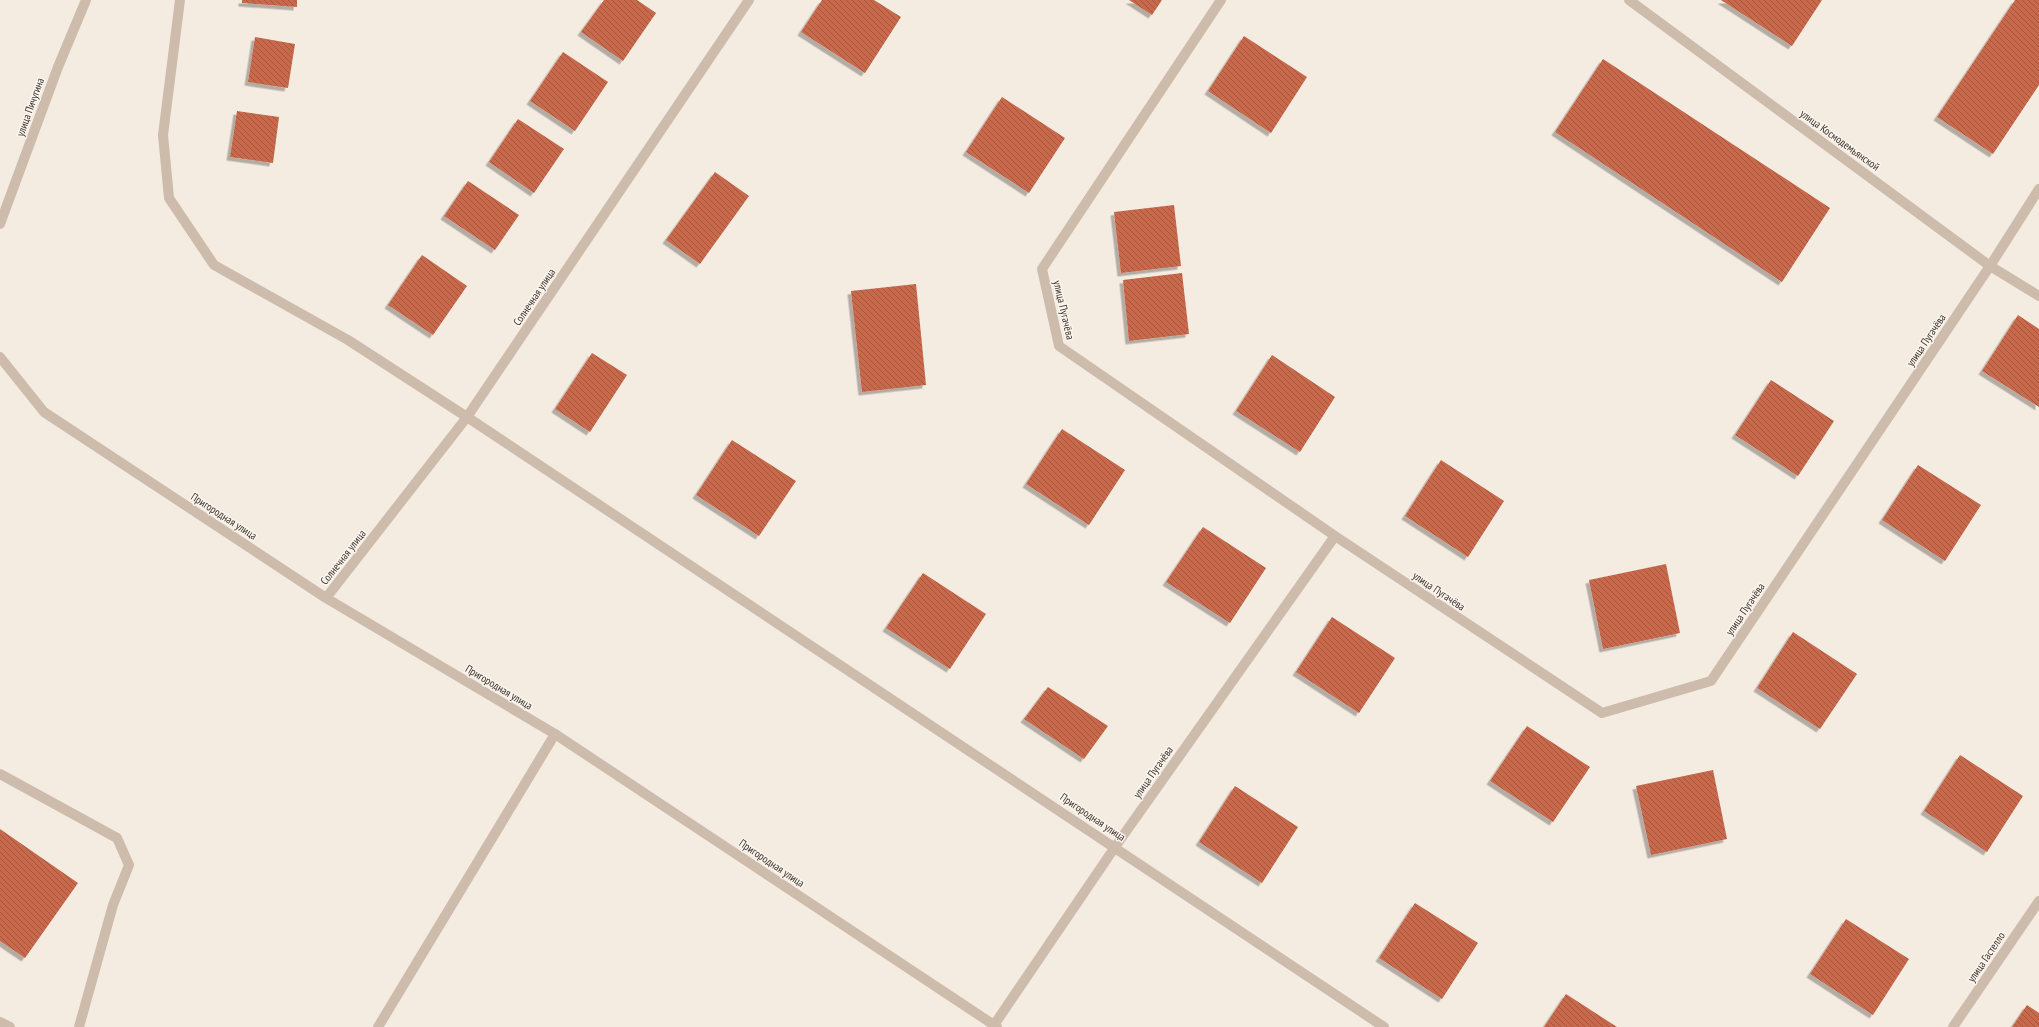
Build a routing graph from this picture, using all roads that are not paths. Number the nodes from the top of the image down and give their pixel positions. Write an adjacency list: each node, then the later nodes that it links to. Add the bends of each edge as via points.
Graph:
1 (86, 0): 7 (street, улица Пичугина, via 58,67)
2 (180, 0): 11 (street, Пригородная улица, via 163,135 169,198 214,265 348,340)
3 (749, 0): 11 (street, Солнечная улица)
4 (1221, 0): 12 (street, улица Пугачёва, via 1042,269 1059,346)
5 (1629, 0): 8 (street, улица Космодемьянской)
6 (2039, 189): 8 (street, улица Пугачёва)
7 (0, 224)
8 (1990, 266): 9 (street, улица Космодемьянской); 12 (street, улица Пугачёва, via 1711,681 1602,713)
9 (2039, 296)
10 (0, 357): 13 (street, Пригородная улица, via 44,412)
11 (467, 417): 13 (street, Солнечная улица); 16 (street, Пригородная улица)
12 (1335, 536): 16 (street, улица Пугачёва)
13 (326, 598): 14 (street, Пригородная улица)
14 (555, 734): 19 (street, Пригородная улица); 22 (street)
15 (0, 774): 21 (street, via 117,838 129,865 113,904)
16 (1115, 847): 19 (street, улица Пугачёва); 23 (street, Пригородная улица)
17 (2039, 901): 24 (street, улица Гастелло)
18 (0, 1022): 20 (street)
19 (995, 1026)
20 (10, 1027)
21 (79, 1027)
22 (378, 1027)
23 (1384, 1027)
24 (1952, 1027)

